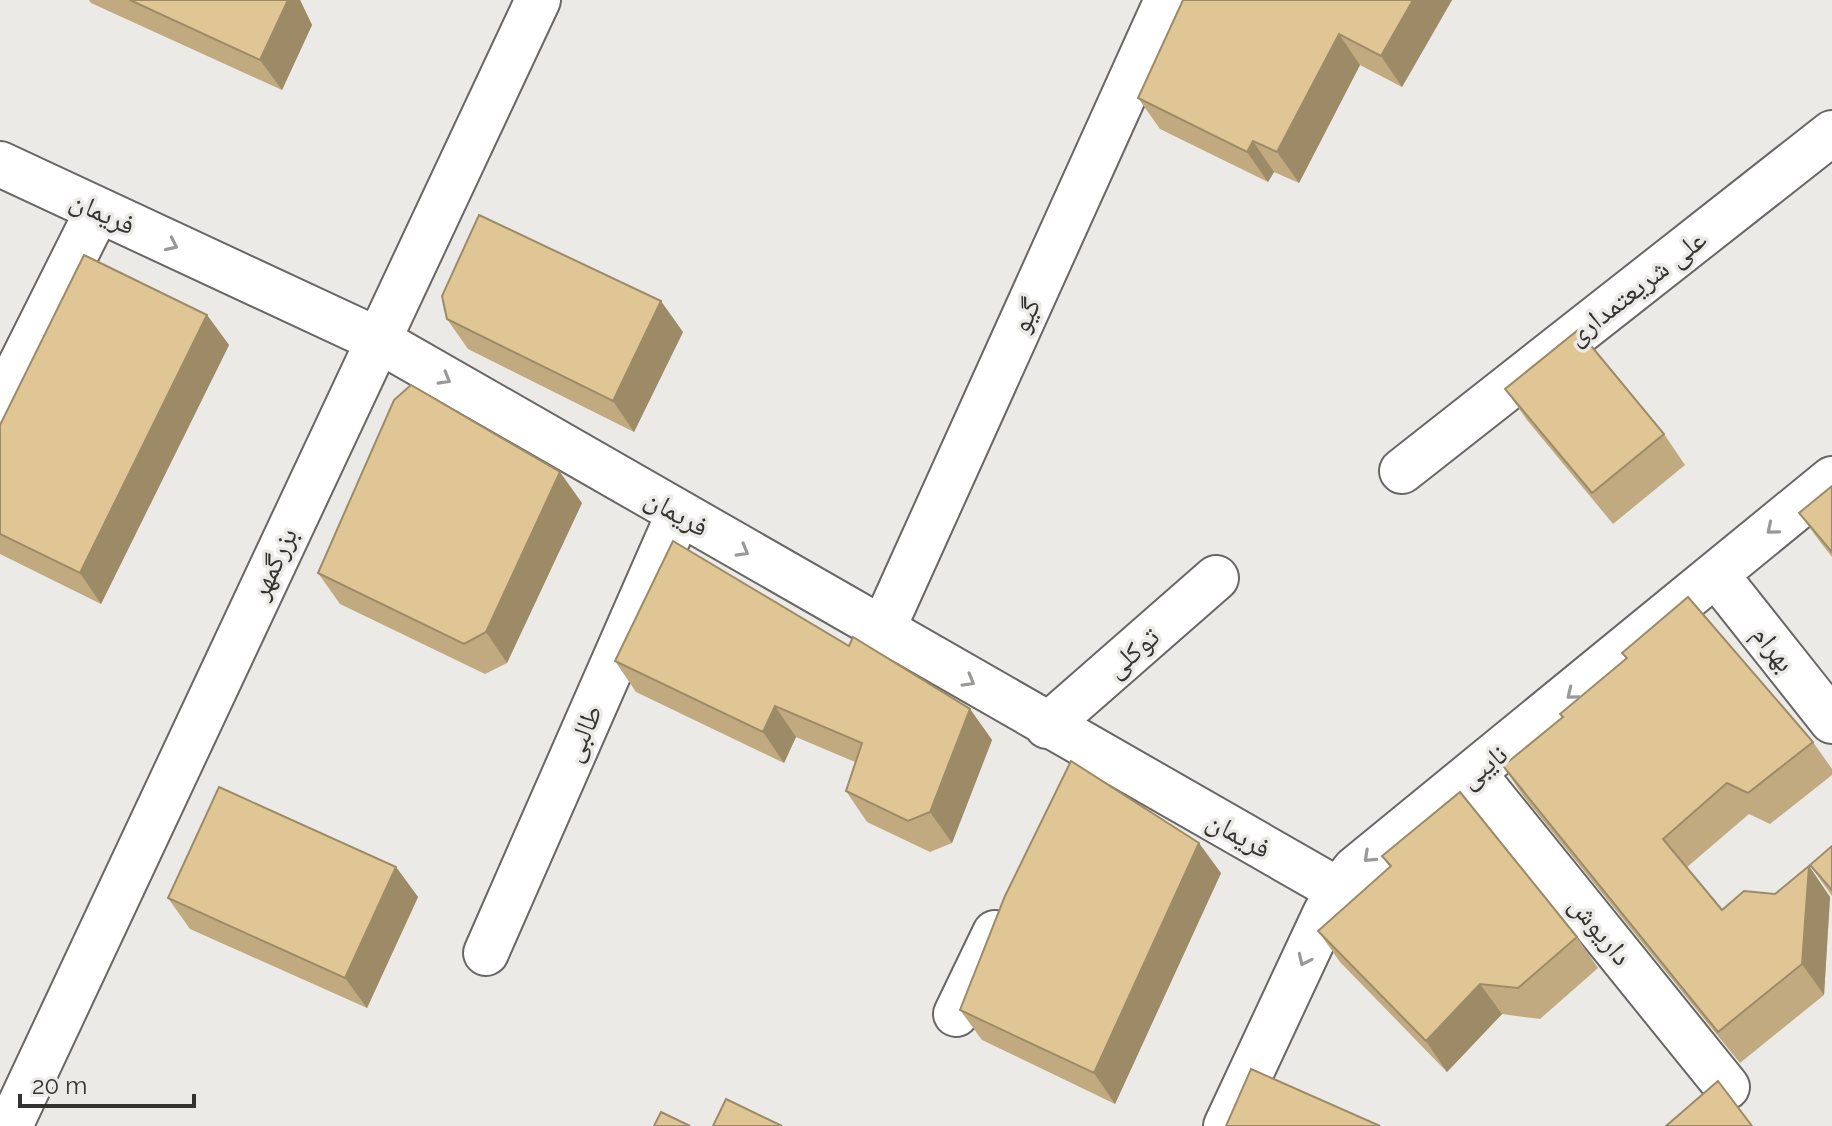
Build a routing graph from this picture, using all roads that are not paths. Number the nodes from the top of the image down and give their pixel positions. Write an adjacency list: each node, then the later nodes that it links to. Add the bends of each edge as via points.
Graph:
1 (538, 0): 6 (street, بزرگمهر)
2 (1167, 0): 13 (street, گیو)
3 (1832, 133): 8 (street, علی شریعتمداری)
4 (0, 164): 5 (street, فریمان)
5 (98, 210): 6 (street, فریمان, one-way to 6); 7 (street)
6 (378, 340): 10 (street, فریمان, one-way to 10); 22 (street, بزرگمهر)
7 (0, 406)
8 (1402, 471)
9 (1832, 479): 11 (street, نایبی, one-way to 11)
10 (679, 513): 13 (street, فریمان, one-way to 13); 19 (street, طالبی)
11 (1717, 576): 14 (street, بهرام); 16 (street, نایبی, one-way to 16)
12 (1216, 578): 15 (street, توکلی)
13 (882, 631): 15 (street, فریمان, one-way to 15)
14 (1832, 721)
15 (1047, 726): 17 (street, فریمان, via 1079,761)
16 (1474, 774): 17 (street, نایبی, one-way to 17, via 1380,847); 21 (street, داریوش)
17 (1338, 890): 23 (street, نایبی, one-way to 23)
18 (1010, 902): 20 (street)
19 (486, 953)
20 (956, 1014)
21 (1727, 1087)
22 (10, 1126)
23 (1226, 1126)

